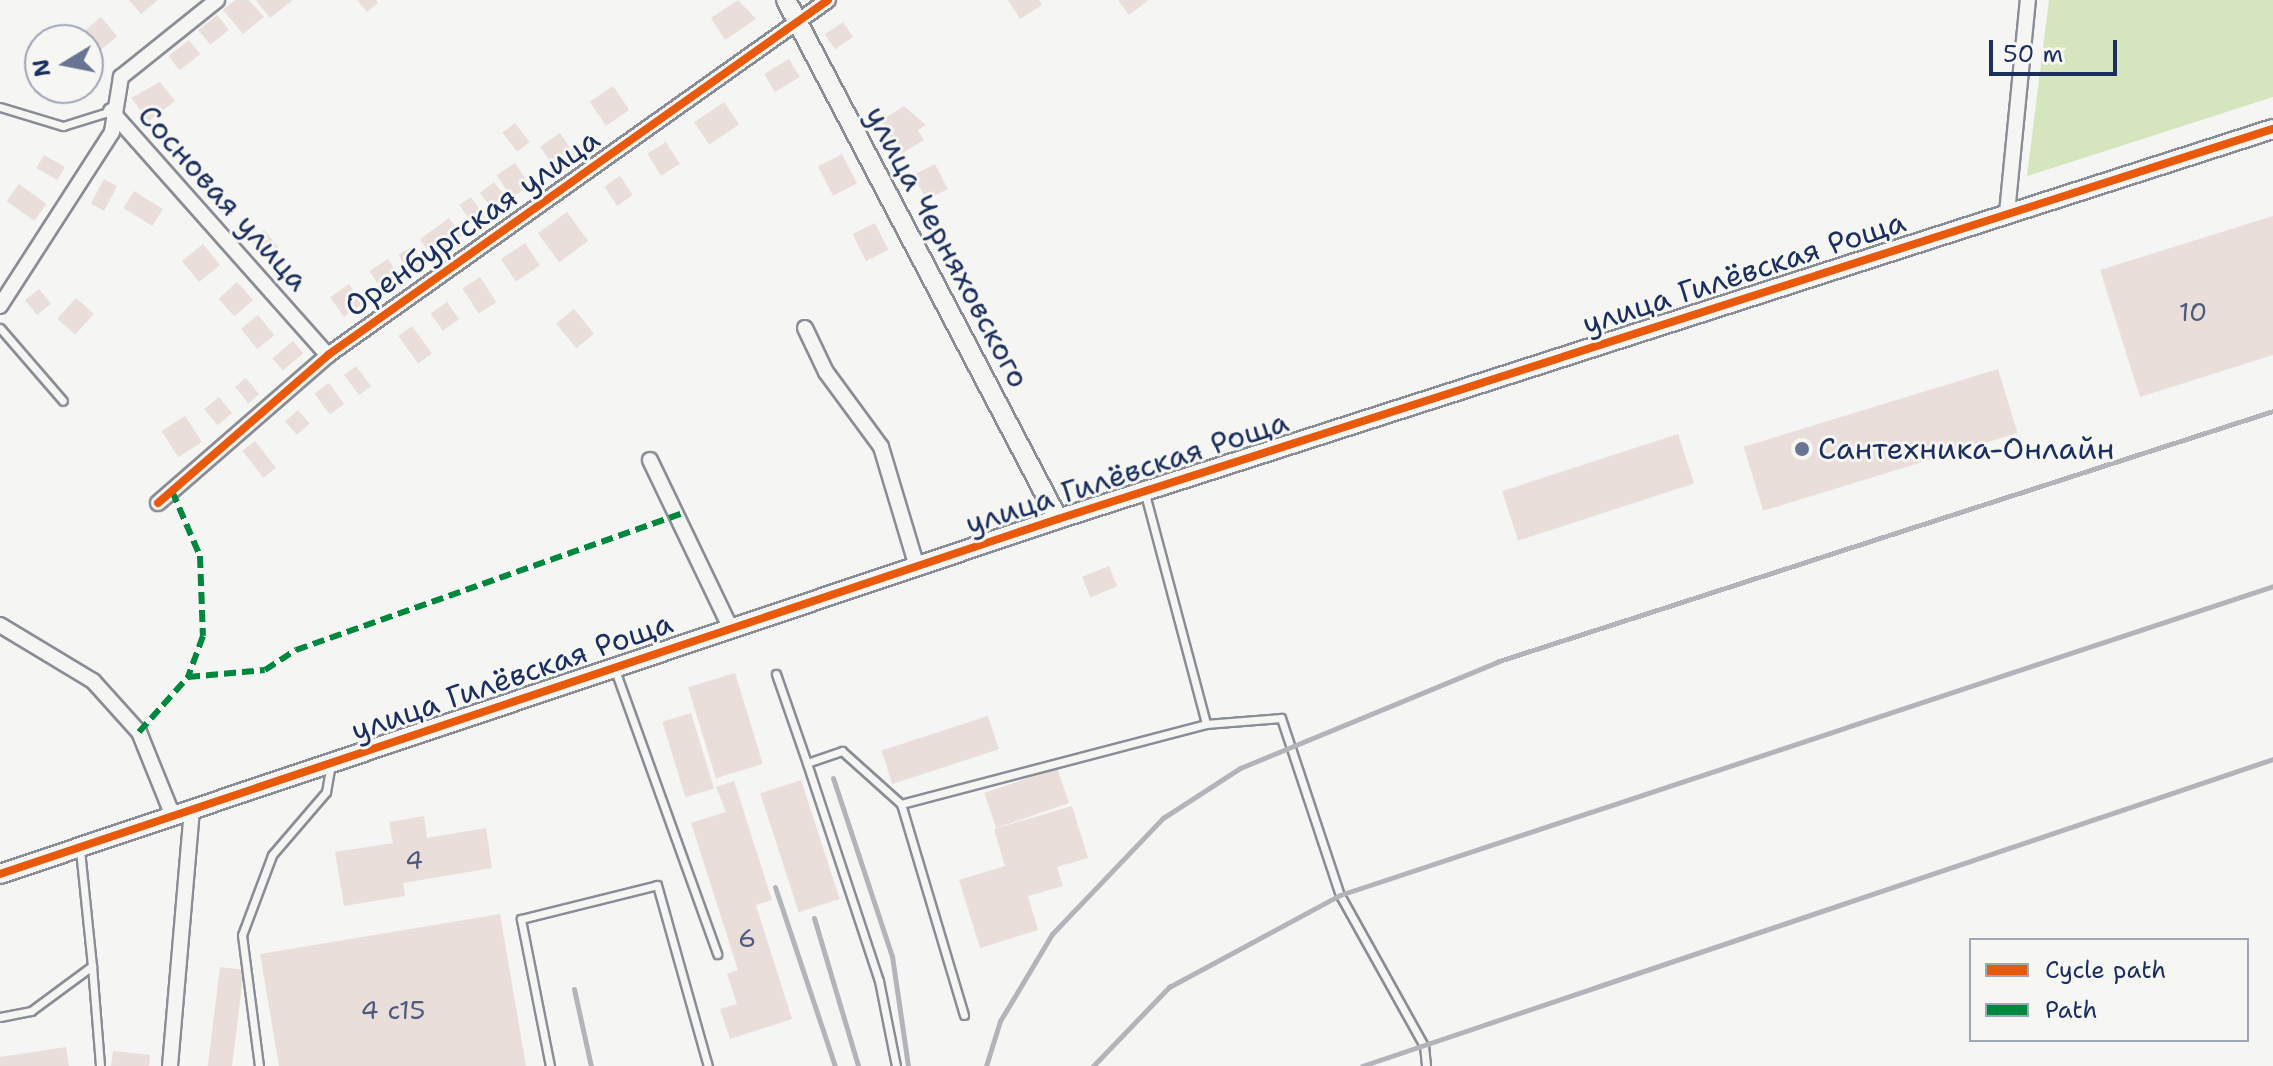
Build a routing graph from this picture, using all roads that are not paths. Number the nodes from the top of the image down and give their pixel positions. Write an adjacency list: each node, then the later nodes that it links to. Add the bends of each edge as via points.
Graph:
1 (217, 0): 7 (street, via 121,77)
2 (786, 0): 5 (street, улица Черняховского)
3 (828, 0): 5 (street, Оренбургская улица)
4 (2028, 0): 9 (street)
5 (798, 21): 13 (street, Оренбургская улица); 18 (street, улица Черняховского)
6 (0, 107): 7 (lane, via 63,126)
7 (111, 111): 10 (street, via 112,132); 13 (street, Сосновая улица)
8 (2273, 129): 9 (street, улица Гилёвская Роща)
9 (2007, 213): 16 (street, улица Гилёвская Роща)
10 (0, 306)
11 (0, 328): 14 (lane)
12 (805, 328): 19 (street, via 826,372 881,447)
13 (328, 355): 17 (street, Оренбургская улица)
14 (63, 401)
15 (650, 460): 21 (street)
16 (1144, 493): 18 (street, улица Гилёвская Роща); 24 (lane)
17 (158, 503)
18 (1058, 519): 19 (street, улица Гилёвская Роща)
19 (917, 567): 21 (street, улица Гилёвская Роща)
20 (0, 625): 29 (street, via 93,681 139,732)
21 (731, 629): 22 (street, улица Гилёвская Роща)
22 (614, 668): 25 (street, улица Гилёвская Роща); 32 (lane)
23 (776, 674): 26 (lane)
24 (1206, 724): 27 (lane); 42 (lane, via 1281,718 1340,895 1424,1046)
25 (331, 763): 28 (street, улица Гилёвская Роща); 38 (lane, via 326,792 272,855 242,935)
26 (807, 763): 27 (lane, via 842,751); 41 (lane, via 879,981)
27 (901, 804): 34 (lane)
28 (192, 810): 29 (street, улица Гилёвская Роща); 37 (street)
29 (173, 816): 30 (street, улица Гилёвская Роща)
30 (80, 847): 31 (street, улица Гилёвская Роща); 33 (lane)
31 (0, 874)
32 (717, 954)
33 (92, 966): 35 (lane, via 31,1011); 36 (lane)
34 (964, 1015)
35 (0, 1017)
36 (100, 1066)
37 (170, 1066)
38 (259, 1066)
39 (550, 1066): 40 (lane, via 521,919 657,885)
40 (708, 1066)
41 (896, 1066)
42 (1426, 1066)

